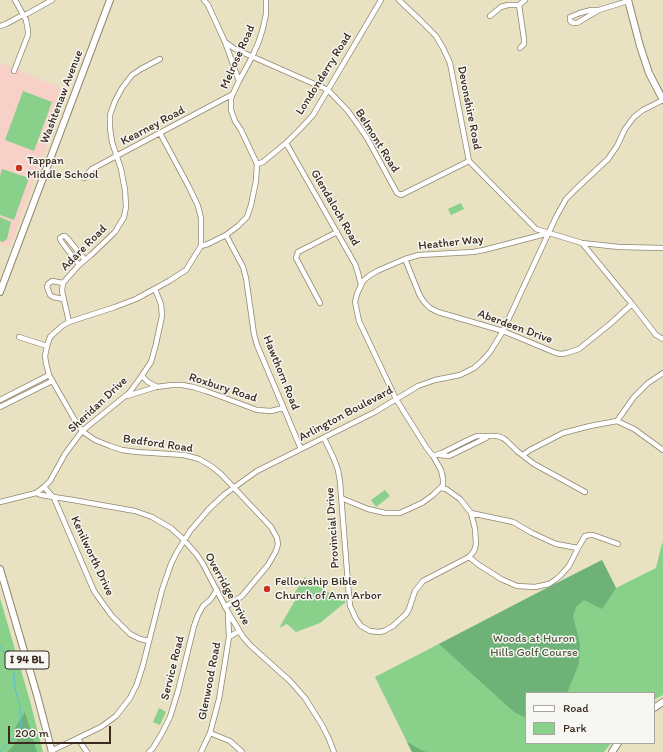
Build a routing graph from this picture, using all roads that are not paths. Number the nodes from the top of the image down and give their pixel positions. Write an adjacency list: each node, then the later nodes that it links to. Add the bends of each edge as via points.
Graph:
1 (15, 0): 12 (street)
2 (52, 0): 12 (street)
3 (110, 0): 42 (main road, Washtenaw Avenue)
4 (204, 0): 15 (street)
5 (266, 0): 17 (street, Melrose Road, via 263,28)
6 (381, 0): 21 (street, Londonderry Road)
7 (399, 0): 27 (street, Devonshire Road, via 436,36 450,63)
8 (525, 0): 10 (street)
9 (628, 0): 11 (street); 23 (main road, via 649,73)
10 (519, 5): 13 (street, via 501,7); 16 (street, via 524,39 524,44)
11 (599, 10): 11 (street, via 580,13 570,20 574,24 577,23)
12 (23, 15): 14 (street); 19 (street, via 28,26 28,35)
13 (490, 16)
14 (0, 26)
15 (225, 42): 17 (street, Belmont Road); 20 (street)
16 (520, 48)
17 (252, 57): 20 (street, Melrose Road); 21 (street, Belmont Road)
18 (160, 59): 26 (street, Adare Road, via 132,75 115,101 110,115 110,128)
19 (14, 71)
20 (239, 81): 22 (street, Melrose Road)
21 (328, 90): 25 (street, Londonderry Road, via 313,115); 27 (street, Belmont Road, via 348,111 367,138 397,193 401,195)
22 (233, 94): 24 (street, Kearney Road); 28 (street, Melrose Road, via 231,110)
23 (663, 100): 31 (street, Arlington Boulevard, via 630,121 608,159 566,199)
24 (160, 133): 26 (street, Kearney Road); 34 (street, via 198,206 201,218)
25 (286, 143): 28 (street, Londonderry Road); 30 (street, Glendaloch Road)
26 (117, 156): 29 (street, Kearney Road, via 92,169); 37 (street, Adare Road, via 125,190 124,217 115,232)
27 (469, 161): 31 (street, Devonshire Road, via 536,229)
28 (257, 164): 32 (street, via 256,181 247,217)
29 (84, 178)
30 (337, 232): 40 (street, Glendaloch Road, via 355,264); 44 (street, via 298,252 296,258)
31 (549, 233): 33 (street, Devonshire Road); 36 (street, Heather Way, via 473,252 419,255); 47 (street, Arlington Boulevard)
32 (226, 235): 34 (street); 60 (street, Hawthorn Road, via 243,267 257,346)
33 (582, 243): 35 (street, Devonshire Road); 45 (street)
34 (201, 246): 41 (street, via 186,270)
35 (663, 248)
36 (405, 259): 40 (street, Heather Way, via 377,271); 47 (street, Aberdeen Drive, via 420,296 430,308)
37 (85, 260): 38 (street, Adare Road); 38 (street, via 65,236 60,238)
38 (79, 265): 39 (street, Adare Road)
39 (63, 283): 43 (street, Adare Road); 43 (street, via 52,281 46,287 50,295)
40 (361, 285): 57 (street, via 356,302 359,321)
41 (155, 289): 46 (street, via 114,308); 53 (street, Sheridan Drive, via 161,304 162,316 156,344)
42 (0, 292)
43 (63, 299): 46 (street, Adare Road)
44 (320, 303)
45 (632, 304): 47 (street, Aberdeen Drive, via 587,343 567,353 556,353); 49 (street, via 656,335)
46 (68, 322): 50 (street, via 50,337)
47 (503, 330): 57 (street, Arlington Boulevard, via 490,352 474,368 457,376 426,382)
48 (20, 337): 50 (street)
49 (663, 340)
50 (47, 346): 52 (street, via 45,356)
51 (663, 373): 61 (street, via 634,397)
52 (49, 375): 54 (street); 58 (street)
53 (142, 376): 55 (street); 56 (street, Sheridan Drive)
54 (52, 381): 59 (street); 62 (street, Bedford Road)
55 (157, 387): 56 (street, Roxbury Road); 60 (street, Roxbury Road, via 193,387 258,410)
56 (125, 396): 62 (street, Sheridan Drive)
57 (396, 399): 63 (street, Arlington Boulevard); 67 (street)
58 (0, 400): 59 (street)
59 (2, 406)
60 (283, 408): 64 (street, Hawthorn Road)
61 (617, 420): 65 (street); 66 (street, via 563,433)
62 (82, 431): 68 (street, Sheridan Drive); 69 (street, Bedford Road, via 95,440 122,450 184,455 199,459 221,474)
63 (324, 438): 64 (street, Arlington Boulevard); 74 (street, Provincial Drive, via 338,470)
64 (301, 449): 69 (street, Arlington Boulevard, via 257,471)
65 (663, 450)
66 (523, 455): 67 (street, via 503,438 477,436); 72 (street, via 534,464)
67 (433, 456): 70 (street, via 443,479)
68 (44, 487): 71 (street, Sheridan Drive); 73 (street, Kenilworth Drive)
69 (234, 488): 77 (street, Arlington Boulevard, via 198,520); 83 (street, Bedford Road, via 271,528 278,544 271,560 254,582 242,596)
70 (440, 488): 74 (street, via 422,503 400,513 368,509); 76 (street, via 446,489 460,499)
71 (36, 492): 73 (street, Overridge Drive); 75 (street, Sheridan Drive)
72 (585, 492)
73 (54, 498): 77 (street, Overridge Drive, via 135,511 171,528); 87 (street, Kenilworth Drive, via 101,601 130,634)
74 (342, 498): 80 (street, Provincial Drive, via 350,606 356,619 370,631 379,632 393,626 406,614 415,591 423,581)
75 (0, 502)
76 (471, 513): 79 (street, via 513,522 556,544); 80 (street, via 476,544)
77 (184, 540): 82 (street, Overridge Drive, via 203,564); 87 (street, Arlington Boulevard, via 167,573)
78 (618, 544): 79 (street, via 590,535 585,536)
79 (578, 548): 80 (street, via 569,566 560,576 549,584 535,587 517,586 501,579)
80 (469, 556)
81 (0, 569): 90 (main road, I 94 BL)
82 (216, 590): 83 (street, Overridge Drive); 92 (street, Service Road, via 198,615 170,717)
83 (226, 607): 84 (street, Overridge Drive)
84 (228, 612): 85 (street, Overridge Drive); 86 (street, Glenwood Road)
85 (239, 630): 86 (street, Glenwood Road); 95 (street, Overridge Drive, via 251,646 302,694 322,725)
86 (229, 637): 88 (street, Glenwood Road, via 219,699)
87 (149, 641): 89 (street, Arlington Boulevard, via 130,699 116,716)
88 (210, 732): 93 (street, Glenwood Road); 94 (street, via 230,741)
89 (78, 739): 90 (street, Arlington Boulevard); 91 (street)
90 (52, 752)
91 (87, 752)
92 (149, 752)
93 (201, 752)
94 (242, 752)
95 (334, 752)

